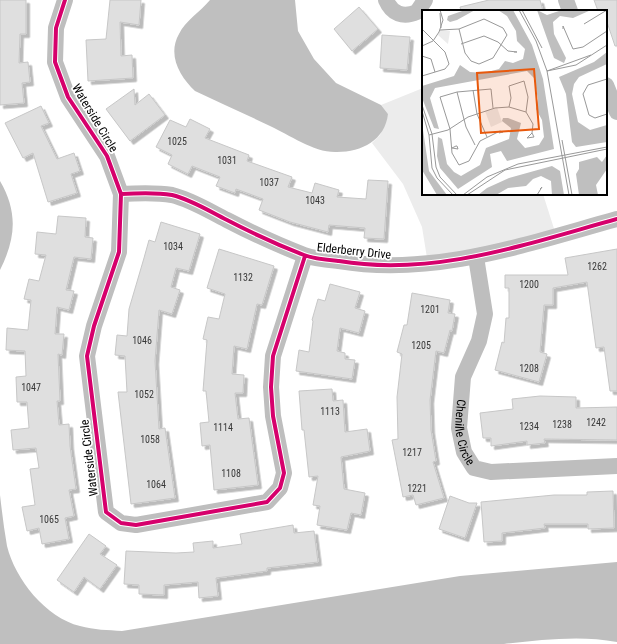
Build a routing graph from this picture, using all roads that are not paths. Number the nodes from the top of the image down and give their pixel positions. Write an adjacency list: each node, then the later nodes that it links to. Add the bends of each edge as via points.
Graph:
1 (65, 0): 8 (street, Waterside Circle, via 56,28 55,62 68,97 107,156)
2 (386, 0): 3 (street, via 393,11 405,15 417,12)
3 (424, 0)
4 (566, 0): 5 (street)
5 (570, 10)
6 (607, 87): 7 (street)
7 (617, 112)
8 (121, 194): 10 (street, Elderberry Drive, via 155,192 190,201 246,230); 10 (street, Waterside Circle, via 119,252 94,326 87,356 106,512 121,523 136,525 267,502 280,488 284,473 273,416 273,356)
9 (617, 219): 11 (street, Elderberry Drive)
10 (305, 256): 11 (street, Elderberry Drive, via 386,266 448,262)
11 (476, 257): 12 (street, Chenille Circle, via 485,314 479,341 463,377 459,428 464,452 474,468 491,472)
12 (617, 466)

